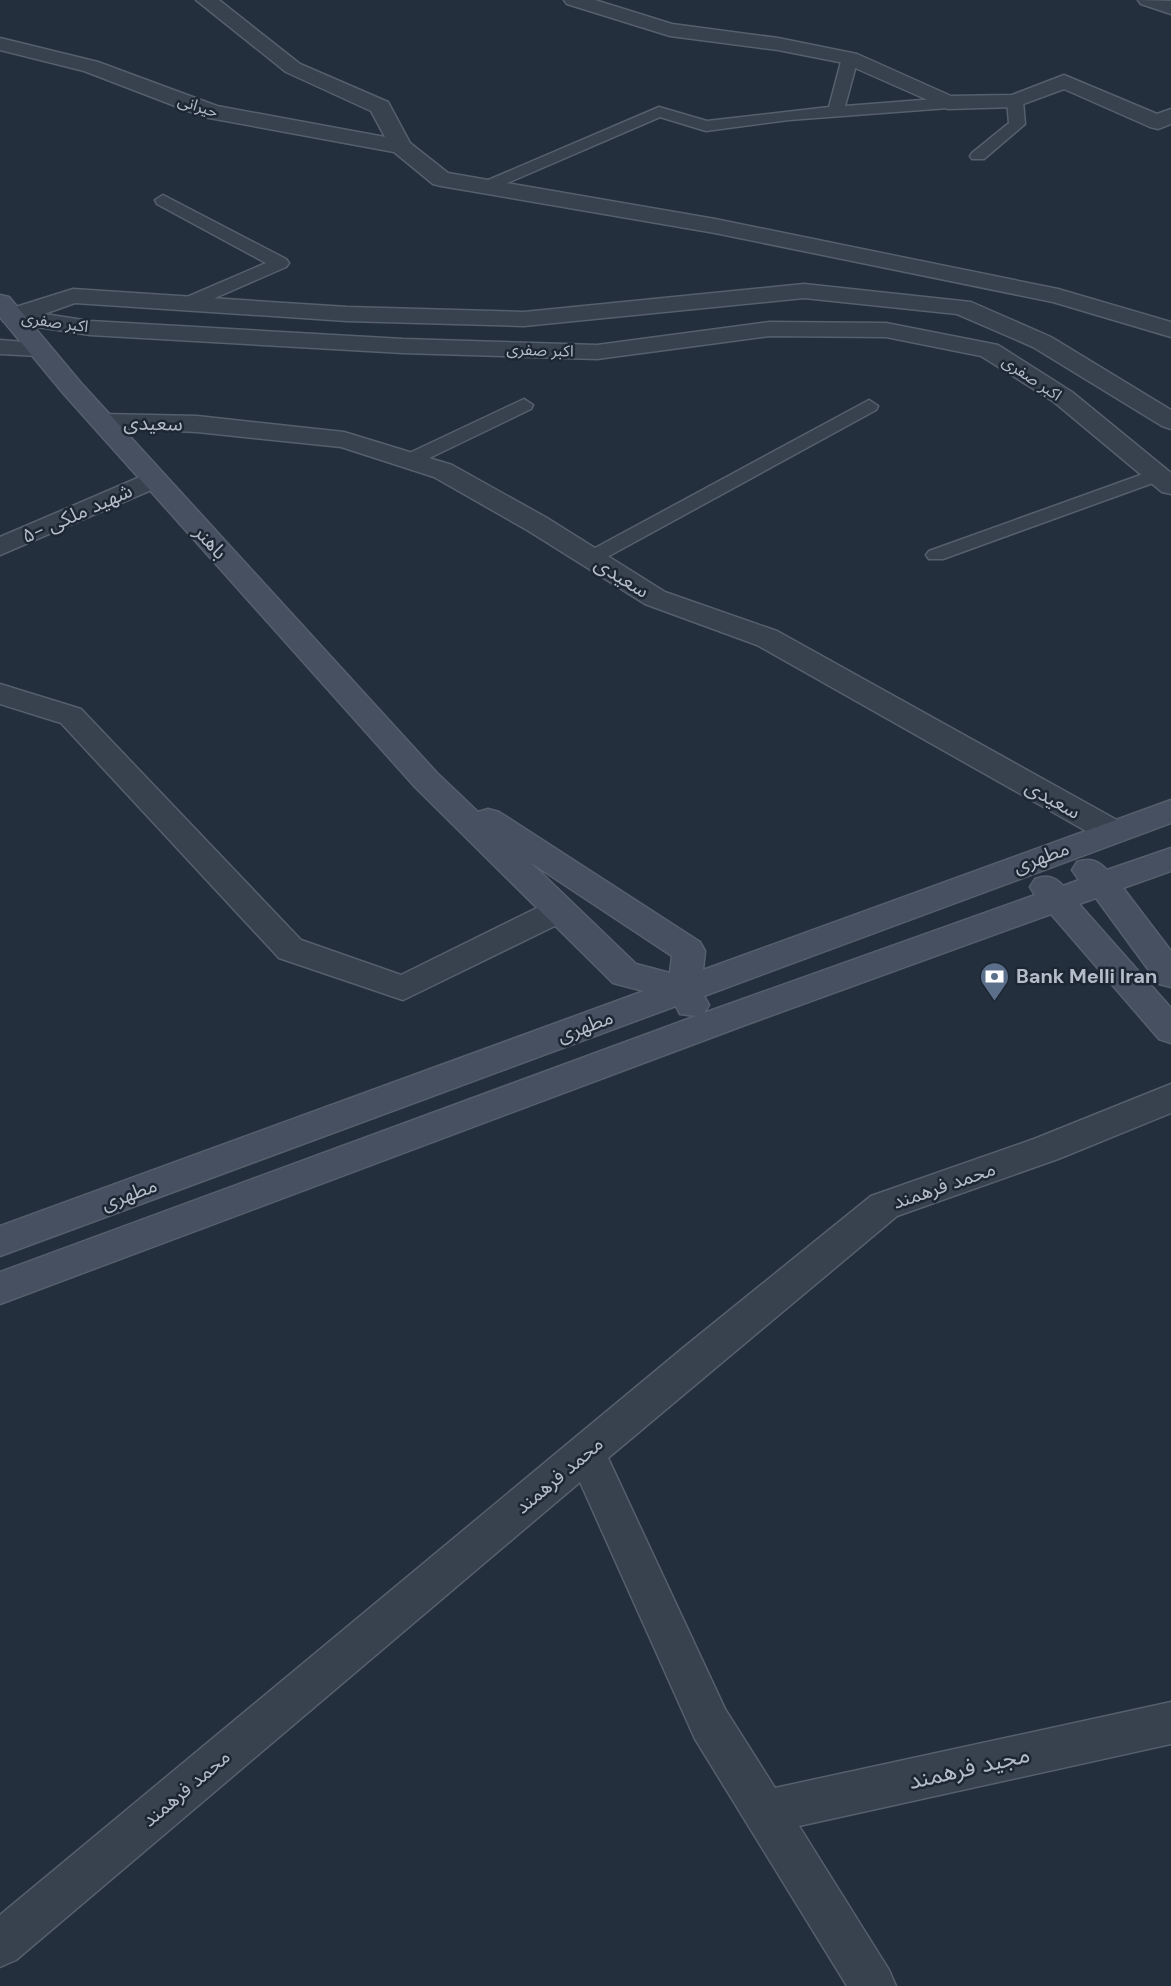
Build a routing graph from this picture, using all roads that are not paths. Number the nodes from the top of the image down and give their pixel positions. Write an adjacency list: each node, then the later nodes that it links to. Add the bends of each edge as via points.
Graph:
1 (206, 0): 11 (street, via 293,68 380,106)
2 (574, 0): 6 (street, via 670,30)
3 (1148, 0): 4 (street)
4 (1171, 8)
5 (0, 44): 11 (street, حیرانی, via 91,66 212,112)
6 (850, 58): 8 (street); 9 (lane)
7 (1015, 101): 8 (street); 10 (street, via 1064,81 1158,122); 12 (lane, via 1017,124)
8 (948, 103): 9 (lane)
9 (836, 111): 13 (lane, via 706,126 659,112)
10 (1171, 115)
11 (401, 147): 13 (street, via 441,179)
12 (978, 156)
13 (485, 187): 17 (street, via 715,226 1058,296)
14 (163, 200): 15 (lane, via 280,263)
15 (186, 304): 16 (street, اکبر صفری, via 73,296); 22 (street, اکبر صفری, via 524,320 804,291 962,307 1042,342)
16 (6, 309): 19 (main road, باهنر); 26 (street, اکبر صفری, via 90,328 403,346 597,352 770,329 886,330 989,350 1063,397)
17 (1171, 330)
18 (0, 347): 19 (street)
19 (39, 349): 23 (main road, باهنر)
20 (524, 405): 24 (lane)
21 (869, 406): 29 (lane)
22 (1171, 421)
23 (103, 422): 24 (street, سعیدی, via 197,424 344,440); 25 (main road, باهنر)
24 (410, 460): 29 (street, سعیدی, via 443,471)
25 (154, 479): 27 (street, ۵- شهید ملکی); 31 (main road, باهنر)
26 (1164, 480): 28 (lane)
27 (0, 547)
28 (936, 555)
29 (591, 558): 33 (street, سعیدی, via 655,598 767,638)
30 (0, 694): 39 (street, via 71,717 290,949 403,988)
31 (426, 780): 39 (main road); 41 (main road, via 689,951)
32 (1171, 811): 33 (main road, مطهری)
33 (1113, 832): 34 (main road, مطهری)
34 (1066, 849): 36 (main road, مطهری); 37 (main road)
35 (1171, 859): 37 (main road)
36 (1025, 863): 38 (main road); 41 (main road, مطهری)
37 (1103, 885): 38 (main road); 40 (main road)
38 (1059, 901): 42 (main road); 43 (main road)
39 (560, 910): 41 (main road, via 625,974)
40 (1171, 975)
41 (684, 989): 42 (main road); 45 (main road, مطهری)
42 (703, 1028): 46 (main road)
43 (1171, 1030)
44 (1171, 1098): 47 (street, محمد فرهمند, via 1046,1149 884,1206)
45 (0, 1241)
46 (0, 1288)
47 (586, 1452): 49 (street, via 710,1724); 50 (street, محمد فرهمند)
48 (1171, 1722): 49 (street, مجید فرهمند)
49 (766, 1812): 51 (street)
50 (0, 1944)
51 (873, 1986)

